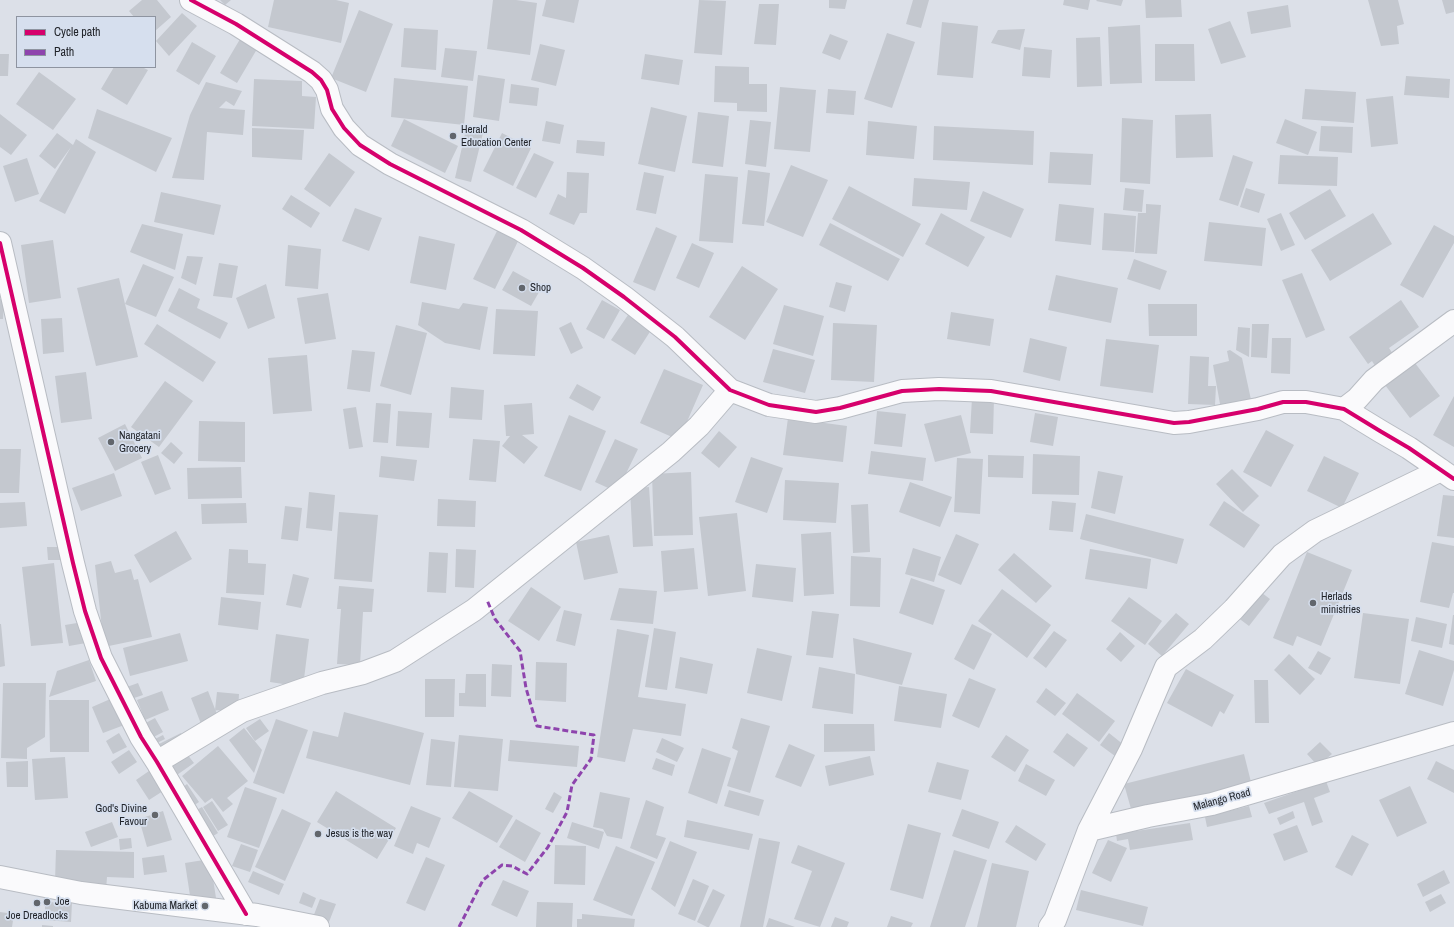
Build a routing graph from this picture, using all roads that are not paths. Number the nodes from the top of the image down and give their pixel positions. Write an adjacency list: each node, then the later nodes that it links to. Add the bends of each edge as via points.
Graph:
1 (191, 0): 4 (street, via 236,24 312,72 327,90 332,109 344,128 360,145 390,164 522,230 583,268 675,337)
2 (0, 243): 8 (street, via 85,611 101,658 141,737)
3 (1454, 321): 5 (street, via 1374,380)
4 (730, 390): 5 (street, via 769,405 816,412 902,391 939,389 991,391 1174,423 1258,409 1283,402 1306,402); 8 (street, via 699,426 671,452 474,610 395,661 242,710)
5 (1344, 409): 6 (street)
6 (1447, 474): 9 (street, via 1315,531 1282,555 1234,609 1203,639 1166,667 1131,749)
7 (1454, 733): 9 (street, Malango Road, via 1212,804)
8 (157, 762): 11 (street)
9 (1089, 830): 13 (street, via 1055,920)
10 (0, 877): 11 (street, via 81,893)
11 (252, 919): 12 (street)
12 (318, 927)
13 (1050, 927)

